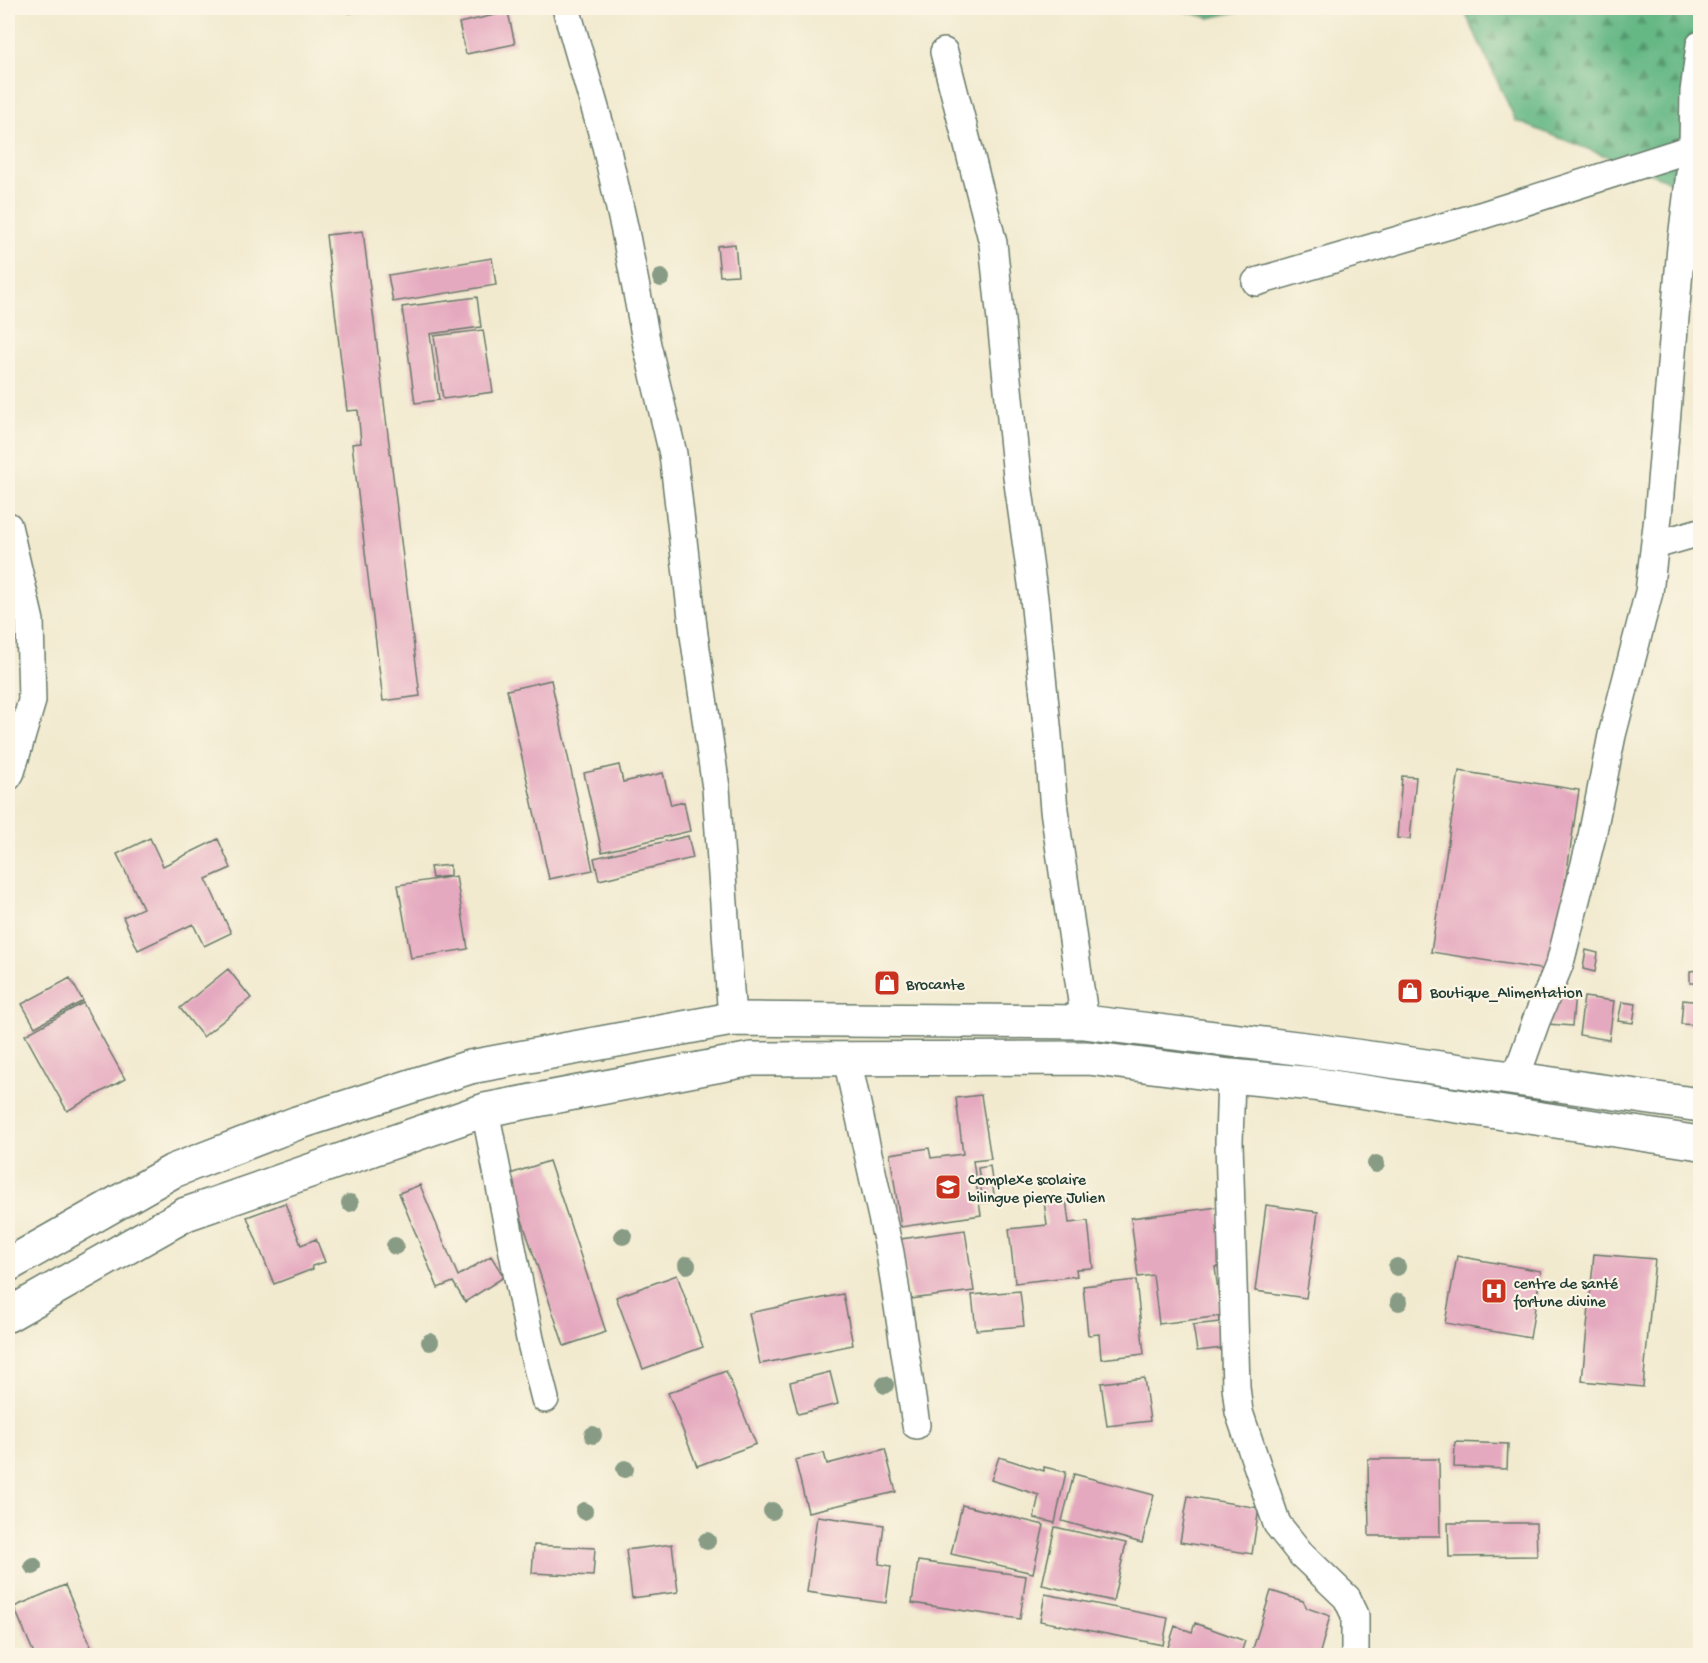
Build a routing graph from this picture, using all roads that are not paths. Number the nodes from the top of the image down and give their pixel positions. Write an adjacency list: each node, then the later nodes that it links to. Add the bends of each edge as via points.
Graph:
1 (566, 8): 11 (street, via 606,146 646,345 673,454 716,788)
2 (1701, 45): 4 (street)
3 (944, 52): 12 (street, via 993,243 1054,810)
4 (1697, 91): 5 (street)
5 (1693, 148): 6 (street); 9 (street)
6 (1256, 282)
7 (8, 526): 10 (street, via 30,621 32,701)
8 (1701, 532): 9 (street)
9 (1655, 545): 15 (street, via 1649,592 1560,963)
10 (8, 777)
11 (732, 1019): 12 (main road); 19 (main road, via 470,1067 297,1123 173,1171)
12 (1085, 1022): 15 (main road)
13 (848, 1059): 14 (main road, via 1088,1058); 17 (main road, via 752,1059); 22 (street, via 890,1253)
14 (1231, 1076): 18 (main road, via 1313,1084); 23 (street, via 1229,1142 1239,1412 1277,1524 1301,1554 1347,1598 1355,1615)
15 (1515, 1080): 16 (main road)
16 (1701, 1105)
17 (485, 1110): 20 (main road, via 186,1214); 21 (street)
18 (1701, 1143)
19 (8, 1264)
20 (8, 1315)
21 (545, 1398)
22 (916, 1425)
23 (1355, 1656)

